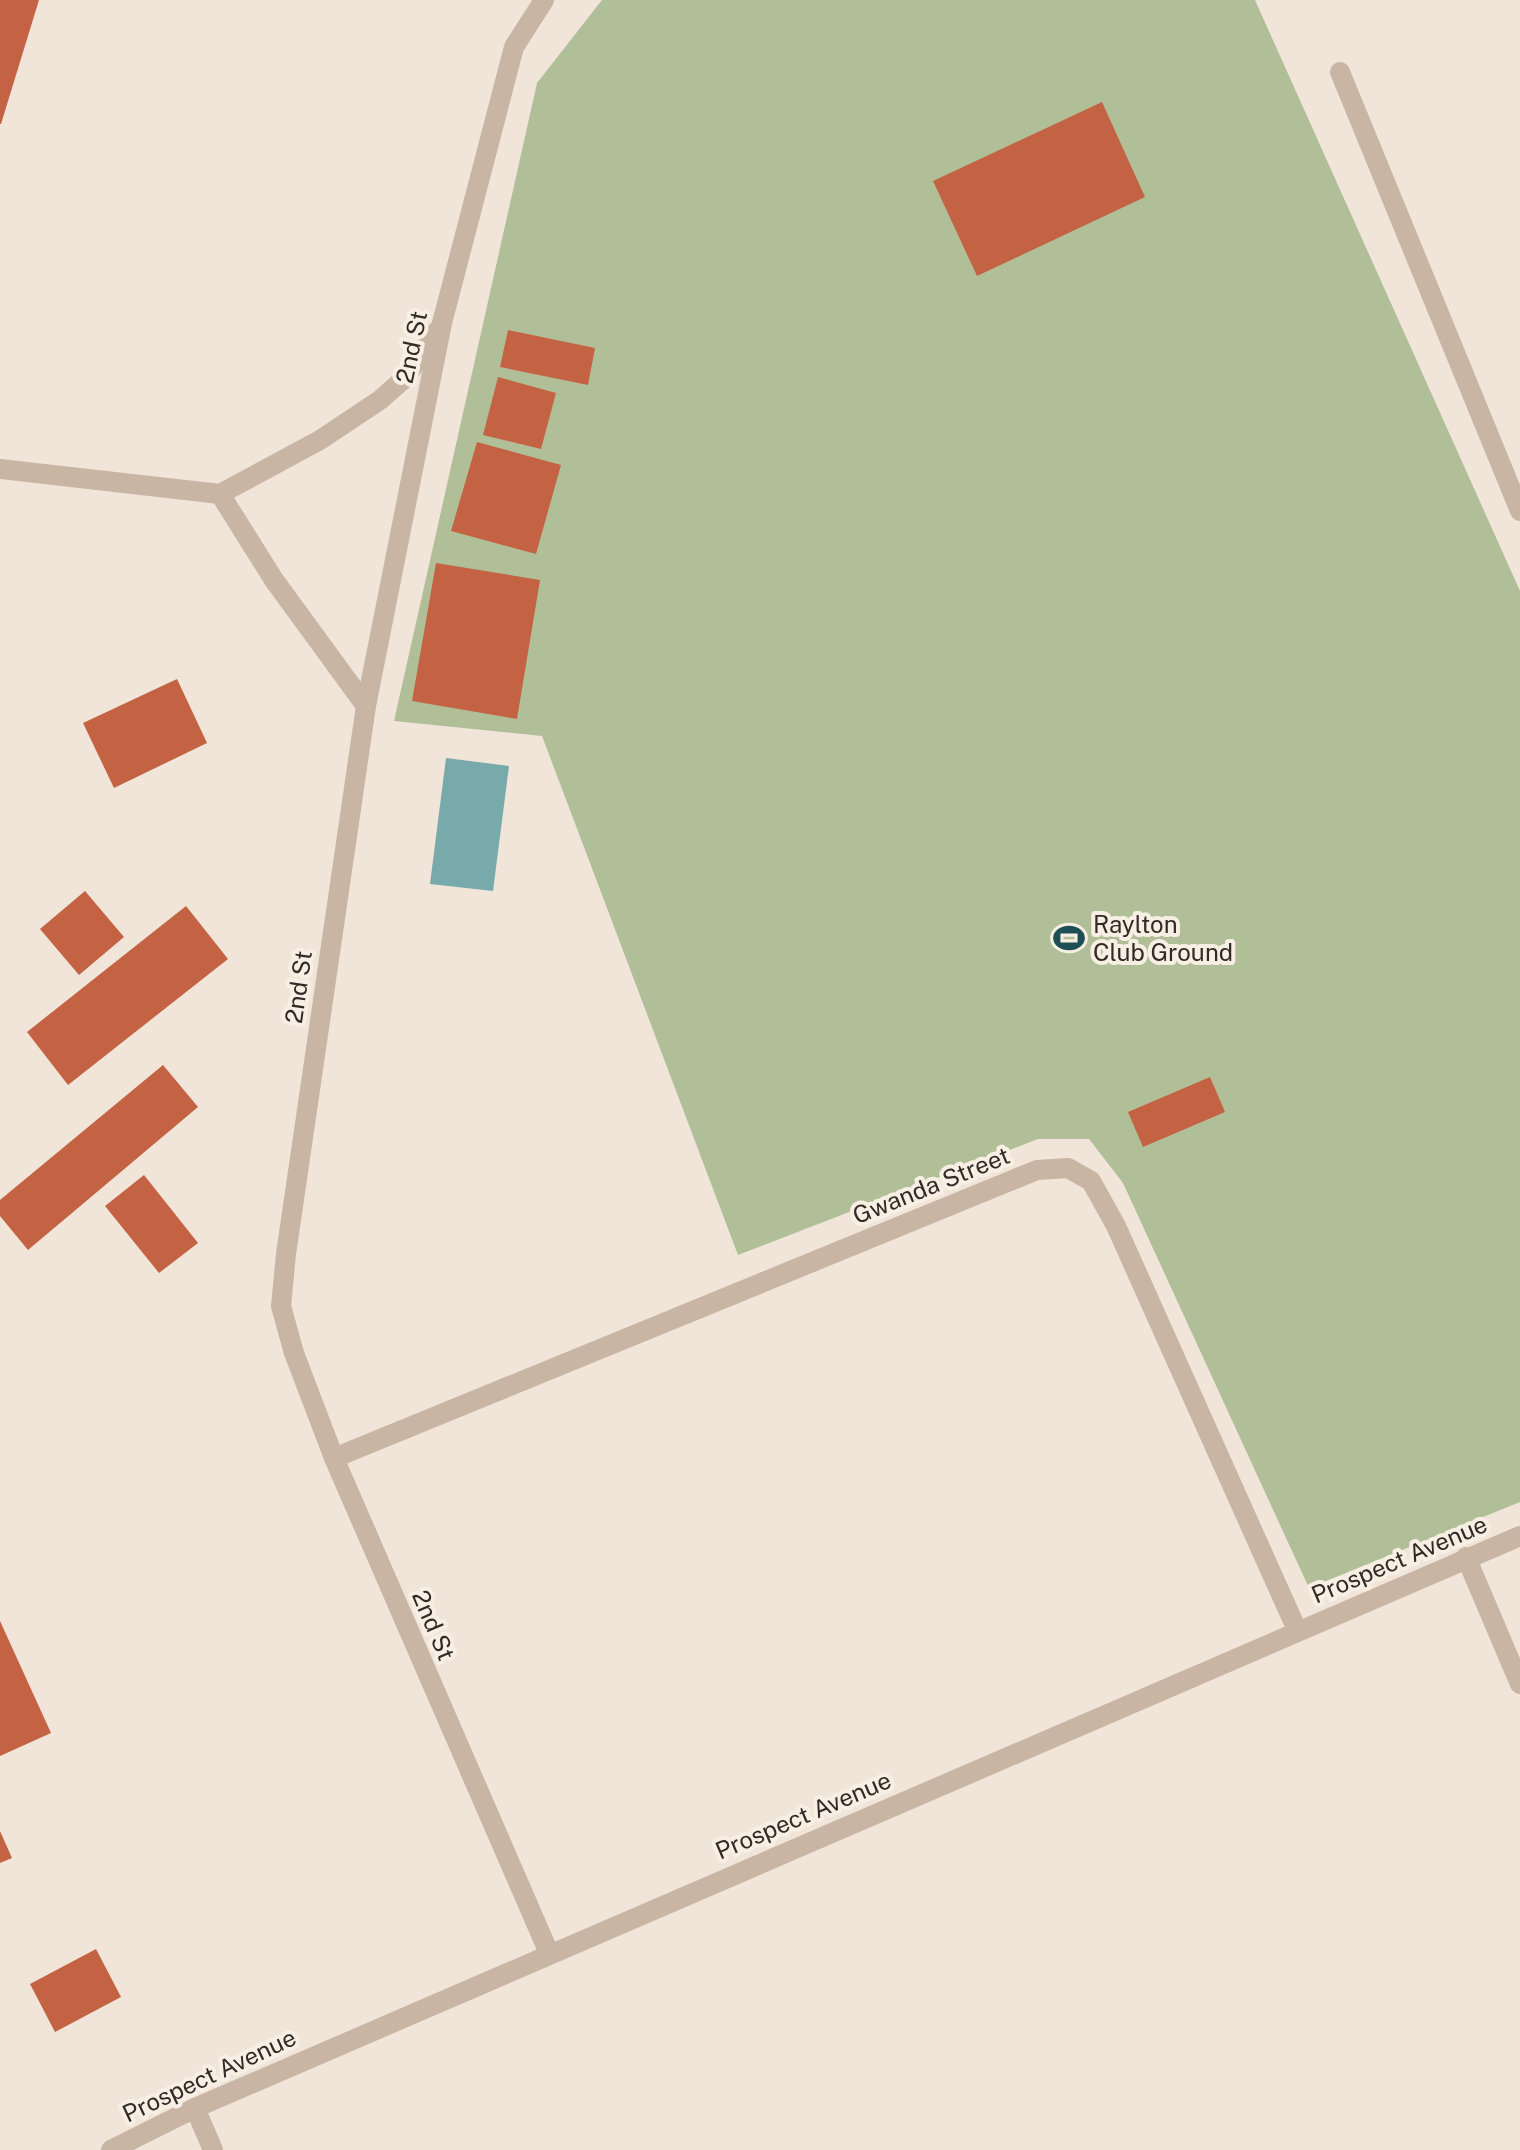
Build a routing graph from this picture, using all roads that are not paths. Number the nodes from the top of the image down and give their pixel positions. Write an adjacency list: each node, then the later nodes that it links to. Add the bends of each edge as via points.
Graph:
1 (544, 0): 3 (street, 2nd St, via 514,47)
2 (1340, 72): 6 (street)
3 (442, 323): 5 (street, via 406,377 380,400 320,440); 7 (street, 2nd St)
4 (0, 469): 5 (street)
5 (220, 494): 7 (street, via 274,580)
6 (1520, 511)
7 (366, 706): 8 (street, 2nd St, via 281,1306)
8 (334, 1458): 11 (street, Gwanda Street, via 1037,1170 1068,1168 1091,1181 1116,1226); 13 (street, 2nd St)
9 (1520, 1536): 10 (street, Prospect Avenue)
10 (1466, 1557): 11 (street, Prospect Avenue); 12 (street)
11 (1297, 1630): 13 (street, Prospect Avenue)
12 (1520, 1684)
13 (549, 1953): 14 (street, Prospect Avenue)
14 (195, 2108): 15 (street, Prospect Avenue); 16 (street)
15 (111, 2150)
16 (213, 2150)

